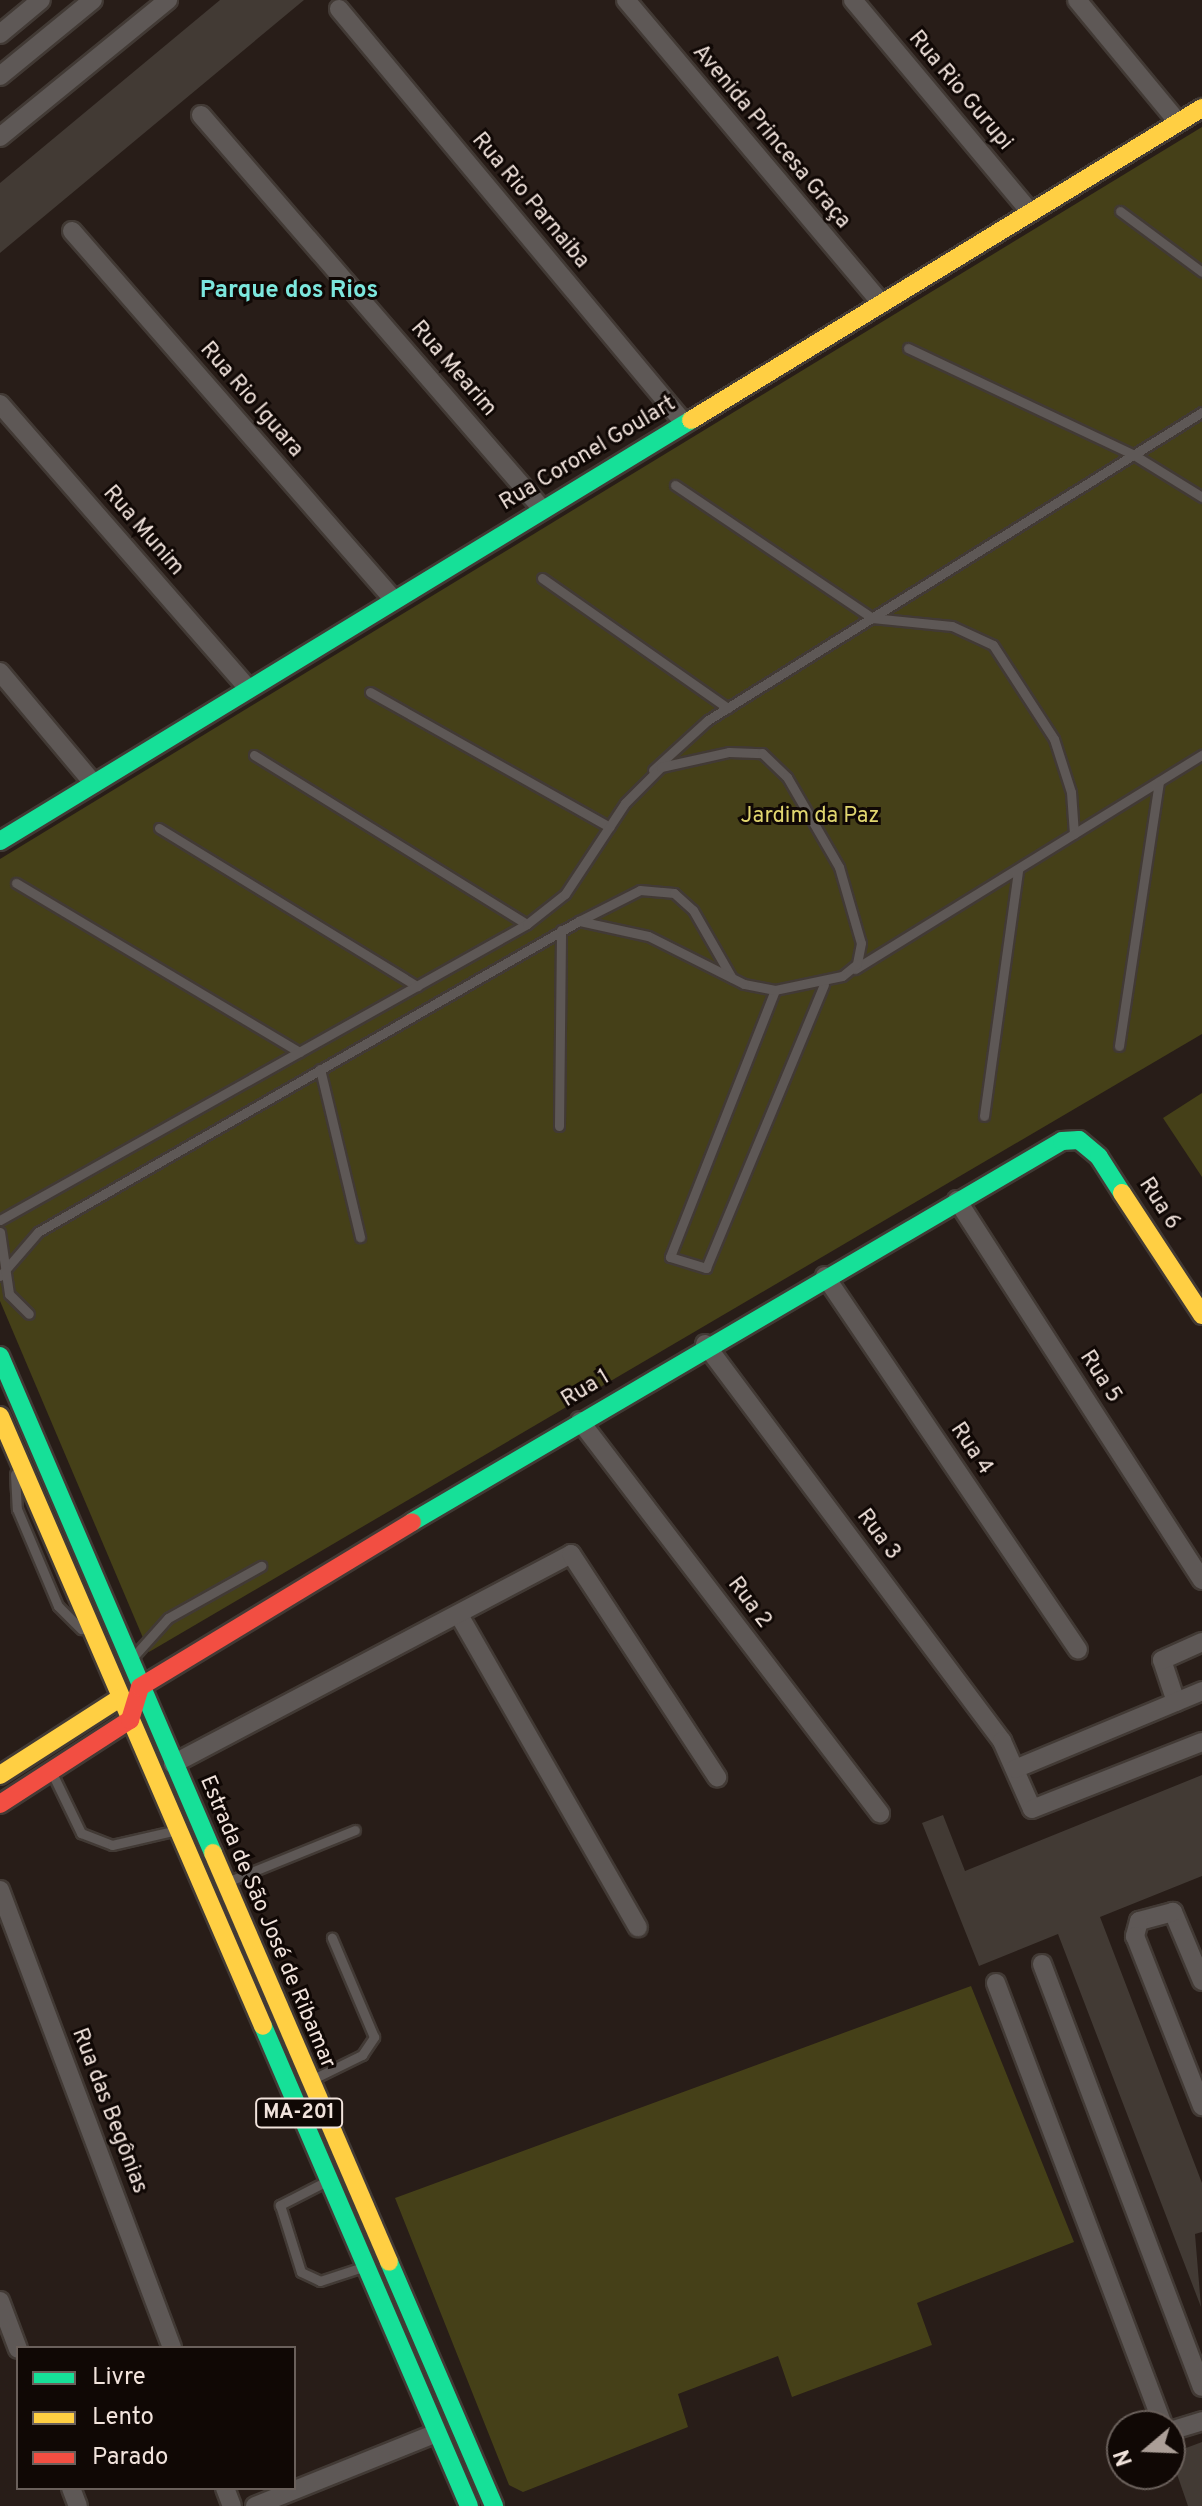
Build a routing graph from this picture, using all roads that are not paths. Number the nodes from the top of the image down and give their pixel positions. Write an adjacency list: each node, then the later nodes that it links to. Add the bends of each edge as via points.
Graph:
1 (41, 0): 8 (street)
2 (93, 0): 9 (street)
3 (168, 0): 13 (street)
4 (626, 0): 18 (street, Avenida Princesa Graça)
5 (853, 0): 15 (street, Rua Rio Gurupi)
6 (1077, 0): 12 (street)
7 (339, 9): 22 (street, Rua Rio Parnaiba)
8 (0, 34)
9 (0, 76)
10 (1202, 108): 12 (main road, Rua Coronel Goulart)
11 (201, 115): 26 (street, Rua Mearim)
12 (1178, 122): 15 (main road, Rua Coronel Goulart)
13 (0, 137)
14 (1120, 211): 17 (lane)
15 (1030, 212): 18 (main road, Rua Coronel Goulart)
16 (72, 231): 28 (street, Rua Rio Iguara)
17 (1202, 272)
18 (881, 303): 22 (main road, Rua Coronel Goulart)
19 (908, 348): 23 (lane)
20 (0, 404): 31 (street, Rua Munim)
21 (1202, 412): 23 (lane)
22 (684, 423): 26 (main road, Rua Coronel Goulart)
23 (1134, 455): 25 (lane); 29 (lane)
24 (675, 485): 29 (lane)
25 (1202, 497)
26 (543, 510): 28 (main road, Rua Coronel Goulart)
27 (542, 578): 33 (lane)
28 (394, 600): 31 (main road, Rua Coronel Goulart)
29 (872, 618): 33 (lane); 41 (lane, via 952,626 993,645 1054,739 1071,792)
30 (0, 672): 38 (street)
31 (249, 689): 38 (main road, Rua Coronel Goulart)
32 (370, 692): 39 (lane)
33 (728, 708): 36 (lane)
34 (254, 755): 46 (lane)
35 (1202, 755): 37 (lane)
36 (644, 780): 39 (lane); 48 (lane, via 676,762 729,752 762,753 776,765 850,894 860,957)
37 (1159, 782): 41 (lane); 53 (lane)
38 (94, 784): 42 (main road, Rua Coronel Goulart)
39 (610, 827): 46 (lane, via 565,894)
40 (159, 828): 51 (lane)
41 (1074, 834): 43 (lane)
42 (0, 841)
43 (1018, 870): 48 (lane); 56 (lane)
44 (16, 883): 54 (lane)
45 (579, 921): 47 (lane); 49 (lane, via 648,936); 49 (lane, via 640,890 674,893 693,910)
46 (527, 924): 51 (lane)
47 (561, 930): 55 (lane); 57 (lane)
48 (842, 976): 50 (lane)
49 (732, 978): 52 (lane)
50 (824, 985): 52 (lane); 52 (lane, via 706,1268 670,1257)
51 (417, 986): 54 (lane)
52 (775, 990)
53 (1119, 1046)
54 (300, 1052): 60 (lane)
55 (320, 1069): 62 (lane); 63 (lane, via 38,1232)
56 (984, 1116)
57 (559, 1126)
58 (1062, 1141): 59 (main road, Rua 1); 67 (main road, Rua 6, via 1079,1140 1099,1157)
59 (957, 1200): 65 (main road, Rua 1); 73 (street, Rua 5)
60 (0, 1220)
61 (0, 1232): 63 (lane)
62 (360, 1237)
63 (7, 1265): 64 (lane); 66 (lane, via 9,1294)
64 (0, 1276)
65 (825, 1276): 68 (main road, Rua 1); 76 (street, Rua 4)
66 (29, 1314)
67 (1202, 1315)
68 (705, 1344): 71 (main road, Rua 1); 84 (street, Rua 3)
69 (0, 1356): 77 (main road, Estrada de São José de Ribamar / MA-201)
70 (0, 1416): 80 (main road, Estrada de São José de Ribamar / MA-201)
71 (580, 1421): 78 (main road, Rua 1); 90 (street, Rua 2)
72 (261, 1566): 77 (lane, via 168,1618)
73 (1202, 1580)
74 (459, 1615): 85 (street); 88 (street, via 557,1557 576,1555); 95 (street)
75 (1202, 1642): 81 (street, via 1162,1660)
76 (1078, 1649)
77 (129, 1661): 78 (main road, Estrada de São José de Ribamar / MA-201)
78 (140, 1687): 82 (main road); 85 (main road, Estrada de São José de Ribamar / MA-201)
79 (1202, 1691): 81 (street)
80 (120, 1698): 82 (main road, Estrada de São José de Ribamar / MA-201); 87 (main road)
81 (1176, 1702): 84 (street)
82 (130, 1720): 86 (main road); 91 (main road, Estrada de São José de Ribamar / MA-201)
83 (1202, 1742): 84 (street, Rua 3, via 1037,1810)
84 (1012, 1762)
85 (173, 1764): 93 (main road, Estrada de São José de Ribamar / MA-201)
86 (51, 1771): 89 (main road); 91 (lane, via 81,1833 112,1845)
87 (0, 1775)
88 (717, 1777)
89 (0, 1804)
90 (880, 1814)
91 (177, 1830): 102 (main road, Estrada de São José de Ribamar / MA-201)
92 (355, 1830): 93 (lane)
93 (224, 1883): 100 (main road, Estrada de São José de Ribamar / MA-201)
94 (0, 1890): 106 (street, Rua das Begônias)
95 (638, 1927)
96 (332, 1938): 100 (lane, via 374,2037 362,2055)
97 (1042, 1964): 107 (street)
98 (1202, 1981): 101 (street, via 1173,1912 1139,1921 1135,1936)
99 (996, 1983): 108 (street)
100 (310, 2081): 114 (main road, Estrada de São José de Ribamar / MA-201)
101 (1202, 2106)
102 (328, 2181): 103 (main road, Estrada de São José de Ribamar / MA-201); 103 (lane, via 280,2205 301,2272 320,2281)
103 (365, 2266): 109 (main road, Estrada de São José de Ribamar / MA-201)
104 (0, 2301): 105 (street)
105 (17, 2346)
106 (171, 2346)
107 (1202, 2387)
108 (1157, 2410)
109 (437, 2433): 111 (street); 113 (main road, Estrada de São José de Ribamar / MA-201)
110 (295, 2490): 112 (street)
111 (296, 2490)
112 (255, 2506)
113 (469, 2506)
114 (494, 2506)

